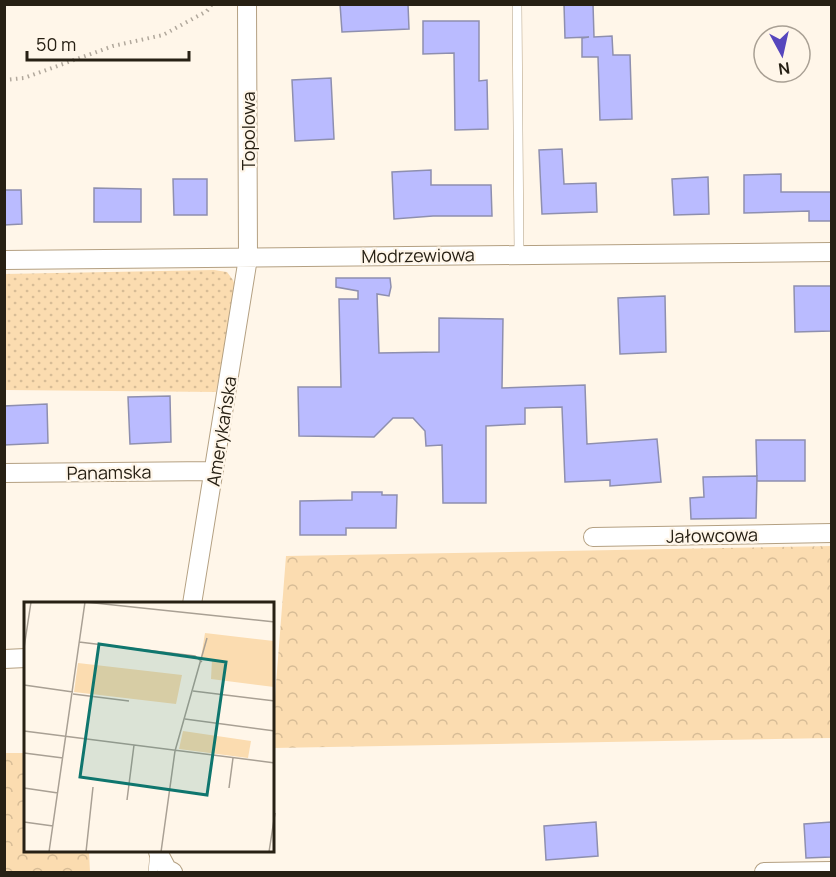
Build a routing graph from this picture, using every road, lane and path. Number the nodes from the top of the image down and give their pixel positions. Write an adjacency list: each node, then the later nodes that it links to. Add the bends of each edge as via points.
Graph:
1 (212, 4): 4 (path, via 207,11 163,35 114,46 24,78)
2 (247, 4): 7 (street, Topolowa)
3 (517, 4): 6 (lane)
4 (4, 80)
5 (831, 252): 6 (street, Modrzewiowa)
6 (519, 254): 7 (street, Modrzewiowa)
7 (248, 258): 8 (street, Modrzewiowa); 9 (street, Amerykańska)
8 (4, 260)
9 (214, 471): 10 (street, Panamska); 13 (street, Amerykańska)
10 (4, 473)
11 (831, 533): 12 (street, Jałowcowa)
12 (593, 537)
13 (192, 602)
14 (24, 658): 15 (street)
15 (4, 659)
16 (156, 853): 19 (lane)
17 (157, 853): 20 (street)
18 (831, 871): 21 (street)
19 (153, 873)
20 (173, 873)
21 (764, 873)

